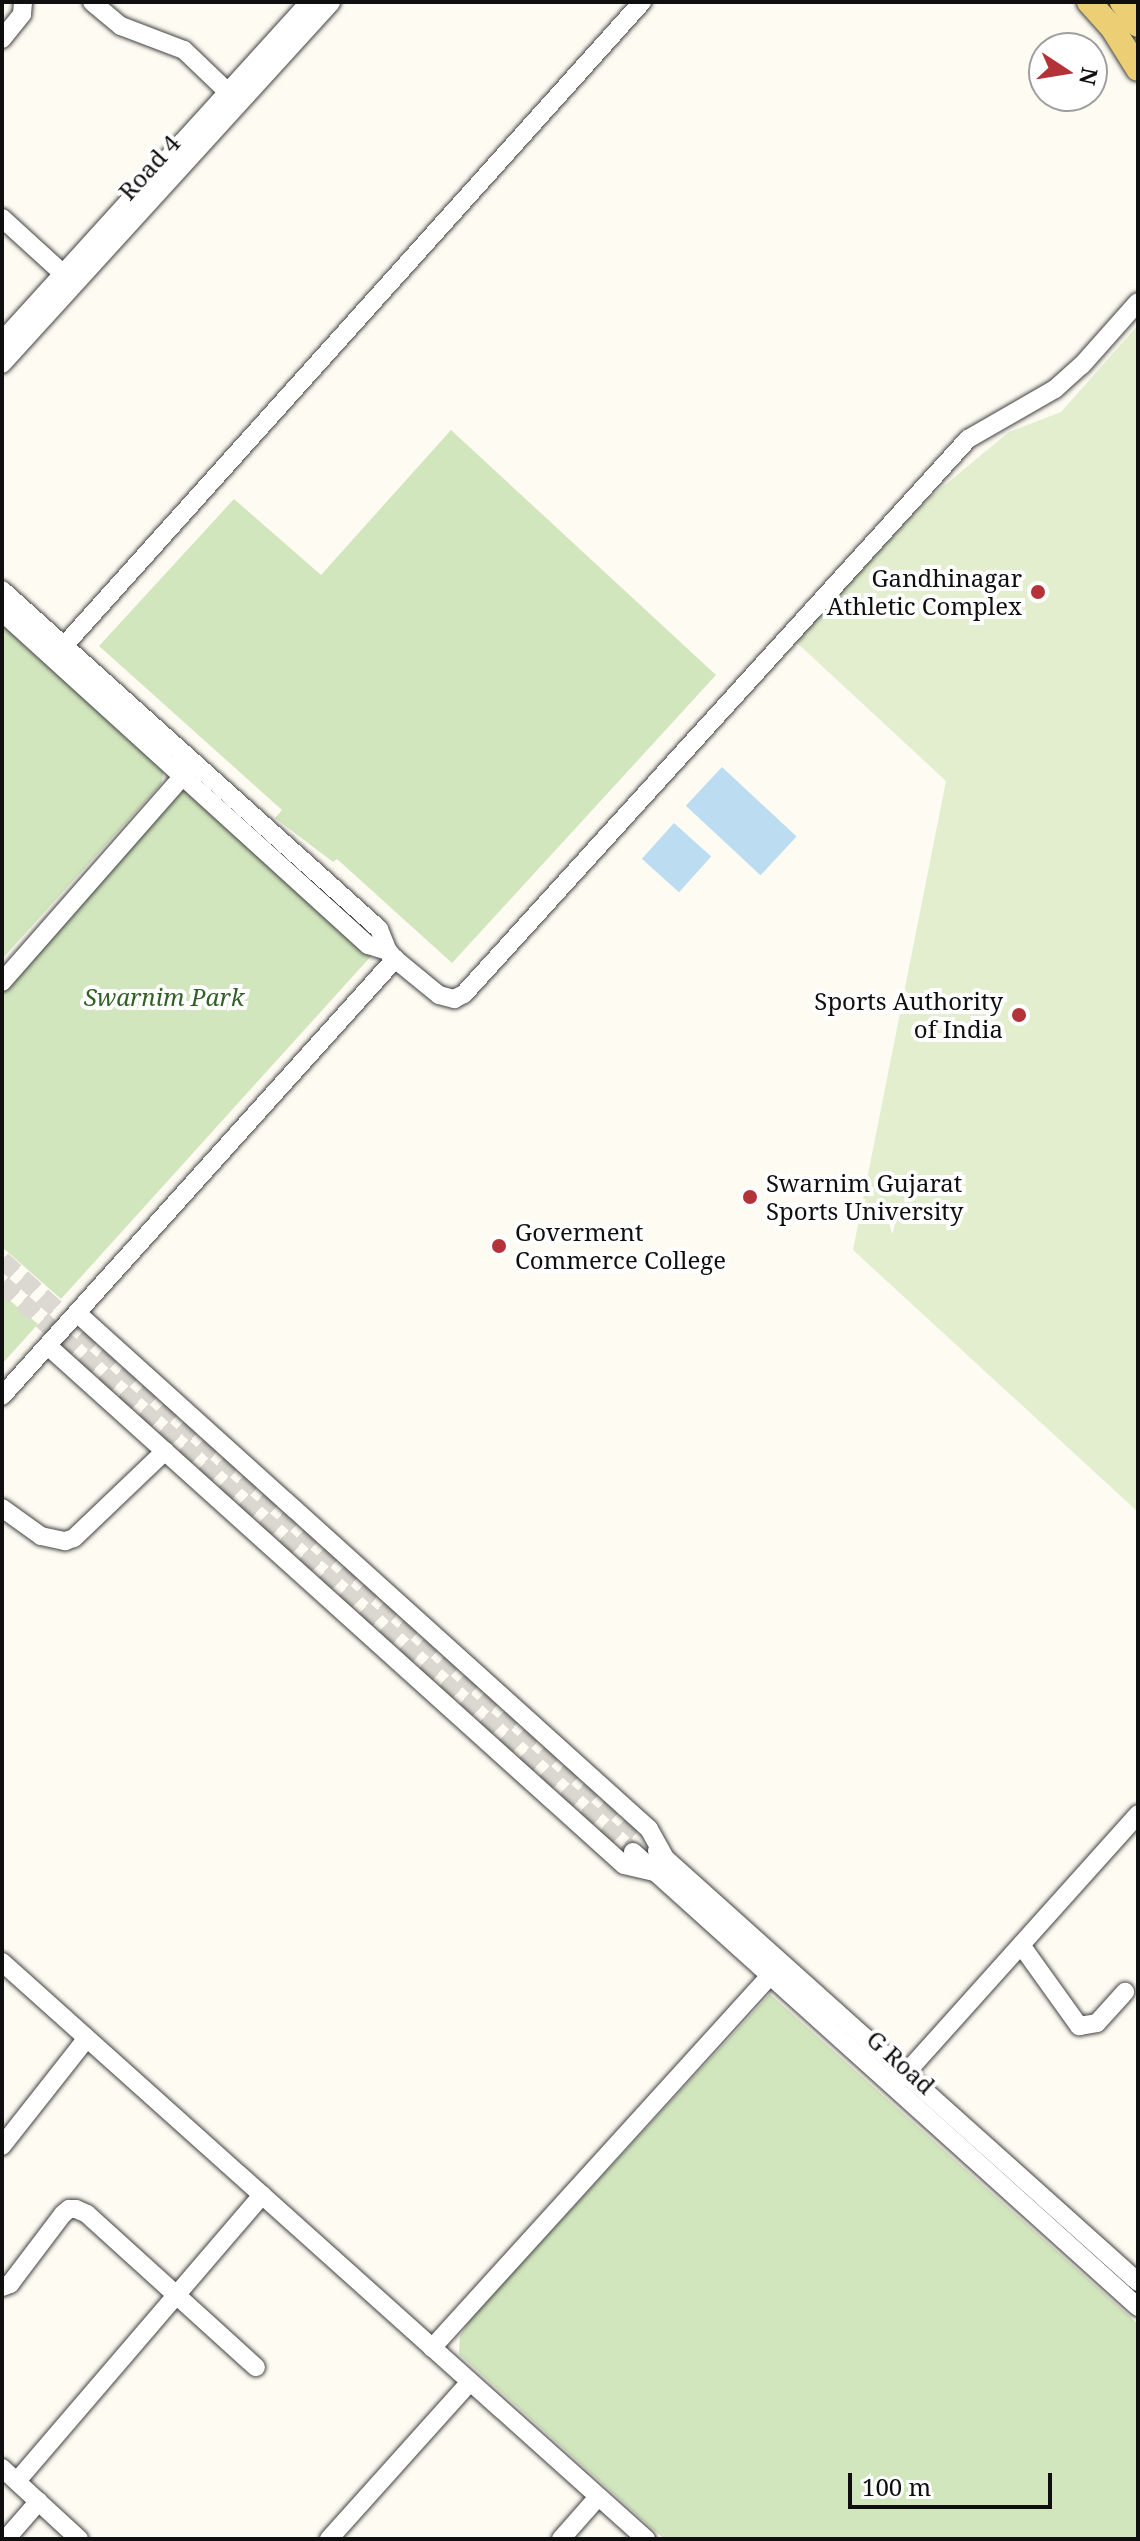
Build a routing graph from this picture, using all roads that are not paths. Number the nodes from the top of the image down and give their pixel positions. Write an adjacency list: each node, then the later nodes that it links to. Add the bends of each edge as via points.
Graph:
1 (23, 2): 9 (street, via 22,14)
2 (92, 2): 11 (street, via 121,26 184,50)
3 (331, 2): 13 (street, Road 4)
4 (642, 2): 19 (street)
5 (1089, 2): 10 (main road)
6 (1122, 2): 8 (main road)
7 (300, 5): 11 (street, Road 4)
8 (1138, 25)
9 (2, 39)
10 (1138, 69)
11 (228, 92): 13 (street, Road 4)
12 (2, 218): 13 (street)
13 (68, 278): 15 (street, Road 4); 16 (street, Road 4)
14 (1138, 302): 21 (street, via 1055,389 977,432 957,450 464,994 454,999 439,995)
15 (2, 341)
16 (2, 364)
17 (2, 590): 19 (street)
18 (2, 612): 19 (street)
19 (58, 652): 20 (street)
20 (189, 770): 21 (street, via 368,945); 22 (street)
21 (392, 955): 23 (street)
22 (2, 982)
23 (77, 1313): 24 (street); 30 (street, via 649,1829)
24 (48, 1346): 25 (street); 26 (street)
25 (2, 1396)
26 (165, 1451): 27 (street, via 74,1538 41,1536); 30 (street, via 624,1865)
27 (2, 1508)
28 (1138, 1814): 31 (street)
29 (638, 1845): 30 (street, G Road)
30 (660, 1865): 33 (street, G Road)
31 (1021, 1945): 34 (street, via 1079,2026 1097,2023); 36 (street)
32 (5, 1970): 35 (street)
33 (776, 1970): 36 (street, G Road); 43 (street)
34 (1125, 1992)
35 (87, 2038): 37 (street); 38 (street)
36 (898, 2081): 39 (street, G Road); 42 (street, G Road)
37 (2, 2146)
38 (262, 2195): 41 (street); 43 (street)
39 (1138, 2282)
40 (2, 2287): 41 (street, via 10,2284 63,2214 76,2209)
41 (177, 2296): 44 (street); 47 (street)
42 (1138, 2307)
43 (432, 2348): 45 (street)
44 (256, 2367)
45 (470, 2382): 48 (street); 52 (street)
46 (2, 2468): 47 (street)
47 (17, 2481): 49 (street)
48 (598, 2497): 53 (street); 54 (street)
49 (39, 2501): 50 (street); 51 (street)
50 (6, 2539)
51 (79, 2539)
52 (329, 2539)
53 (561, 2539)
54 (646, 2539)

